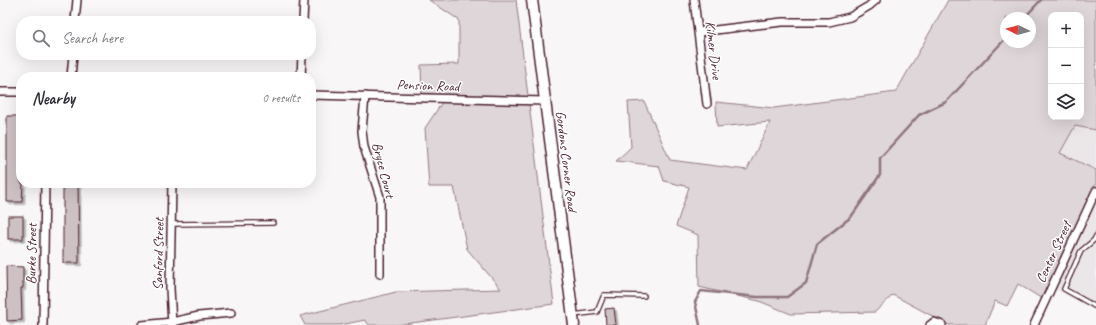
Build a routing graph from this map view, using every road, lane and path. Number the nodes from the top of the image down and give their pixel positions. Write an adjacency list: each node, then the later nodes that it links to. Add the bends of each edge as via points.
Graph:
1 (76, 0): 6 (street)
2 (304, 0): 7 (street)
3 (532, 0): 17 (street, Gordons Corner Road)
4 (694, 0): 8 (street, Kilmer Drive)
5 (876, 0): 8 (street, via 850,17 829,22 782,22)
6 (76, 16)
7 (303, 16)
8 (699, 32): 18 (street, Kilmer Drive)
9 (73, 60): 11 (street)
10 (302, 60): 12 (street)
11 (71, 72)
12 (301, 72)
13 (0, 92): 14 (street)
14 (16, 92)
15 (316, 95): 16 (street, Pension Road)
16 (365, 96): 17 (street, Pension Road); 25 (street, Bryce Court, via 362,131 364,147 380,197)
17 (545, 101): 31 (street, Gordons Corner Road)
18 (707, 104)
19 (45, 188): 34 (street, Burke Street)
20 (172, 188): 23 (street, Sanford Street)
21 (1096, 191): 26 (street, Center Street)
22 (273, 223): 23 (lane)
23 (171, 224): 33 (street, Sanford Street)
24 (1096, 236): 27 (lane, via 1081,251)
25 (380, 274)
26 (1054, 280): 27 (lane); 37 (street, Center Street)
27 (1065, 285): 29 (lane, via 1064,289)
28 (644, 296): 31 (lane, via 604,295 597,312)
29 (1096, 307)
30 (231, 313): 33 (street, via 199,316)
31 (573, 320)
32 (932, 323): 36 (street)
33 (172, 324): 35 (street)
34 (43, 325)
35 (142, 325)
36 (942, 325)
37 (1034, 325)

